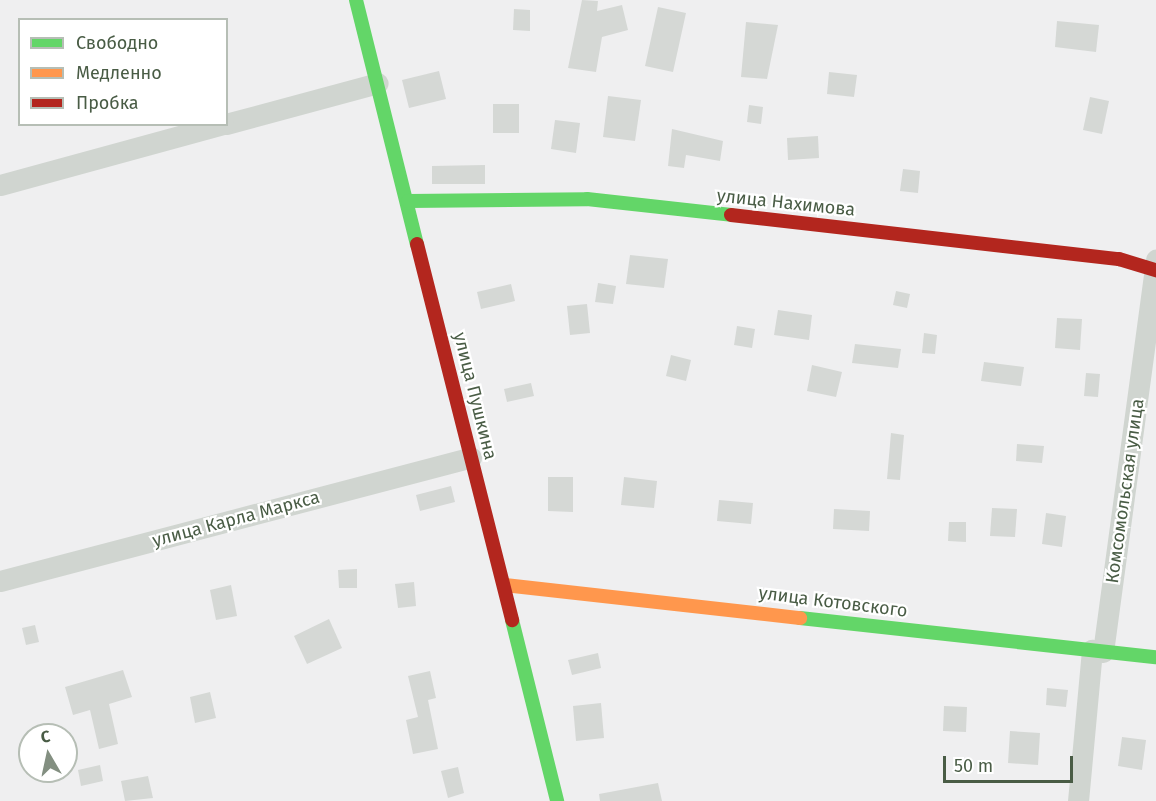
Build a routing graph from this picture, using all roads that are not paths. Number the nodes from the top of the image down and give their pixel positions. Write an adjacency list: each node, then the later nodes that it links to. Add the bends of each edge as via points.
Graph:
1 (356, 0): 2 (main road, улица Пушкина)
2 (378, 83): 3 (street); 6 (main road, улица Пушкина)
3 (228, 123)
4 (218, 126): 5 (street)
5 (0, 185)
6 (408, 201): 7 (main road, улица Нахимова, via 586,199 1119,259); 8 (main road, улица Пушкина)
7 (1156, 267): 11 (street, Комсомольская улица)
8 (471, 457): 9 (street, улица Карла Маркса); 10 (main road, улица Пушкина)
9 (0, 580)
10 (505, 585): 11 (main road, улица Котовского); 13 (main road, улица Пушкина)
11 (1097, 651): 12 (main road, улица Котовского); 14 (street, Комсомольская улица)
12 (1156, 657)
13 (557, 801)
14 (1078, 801)

